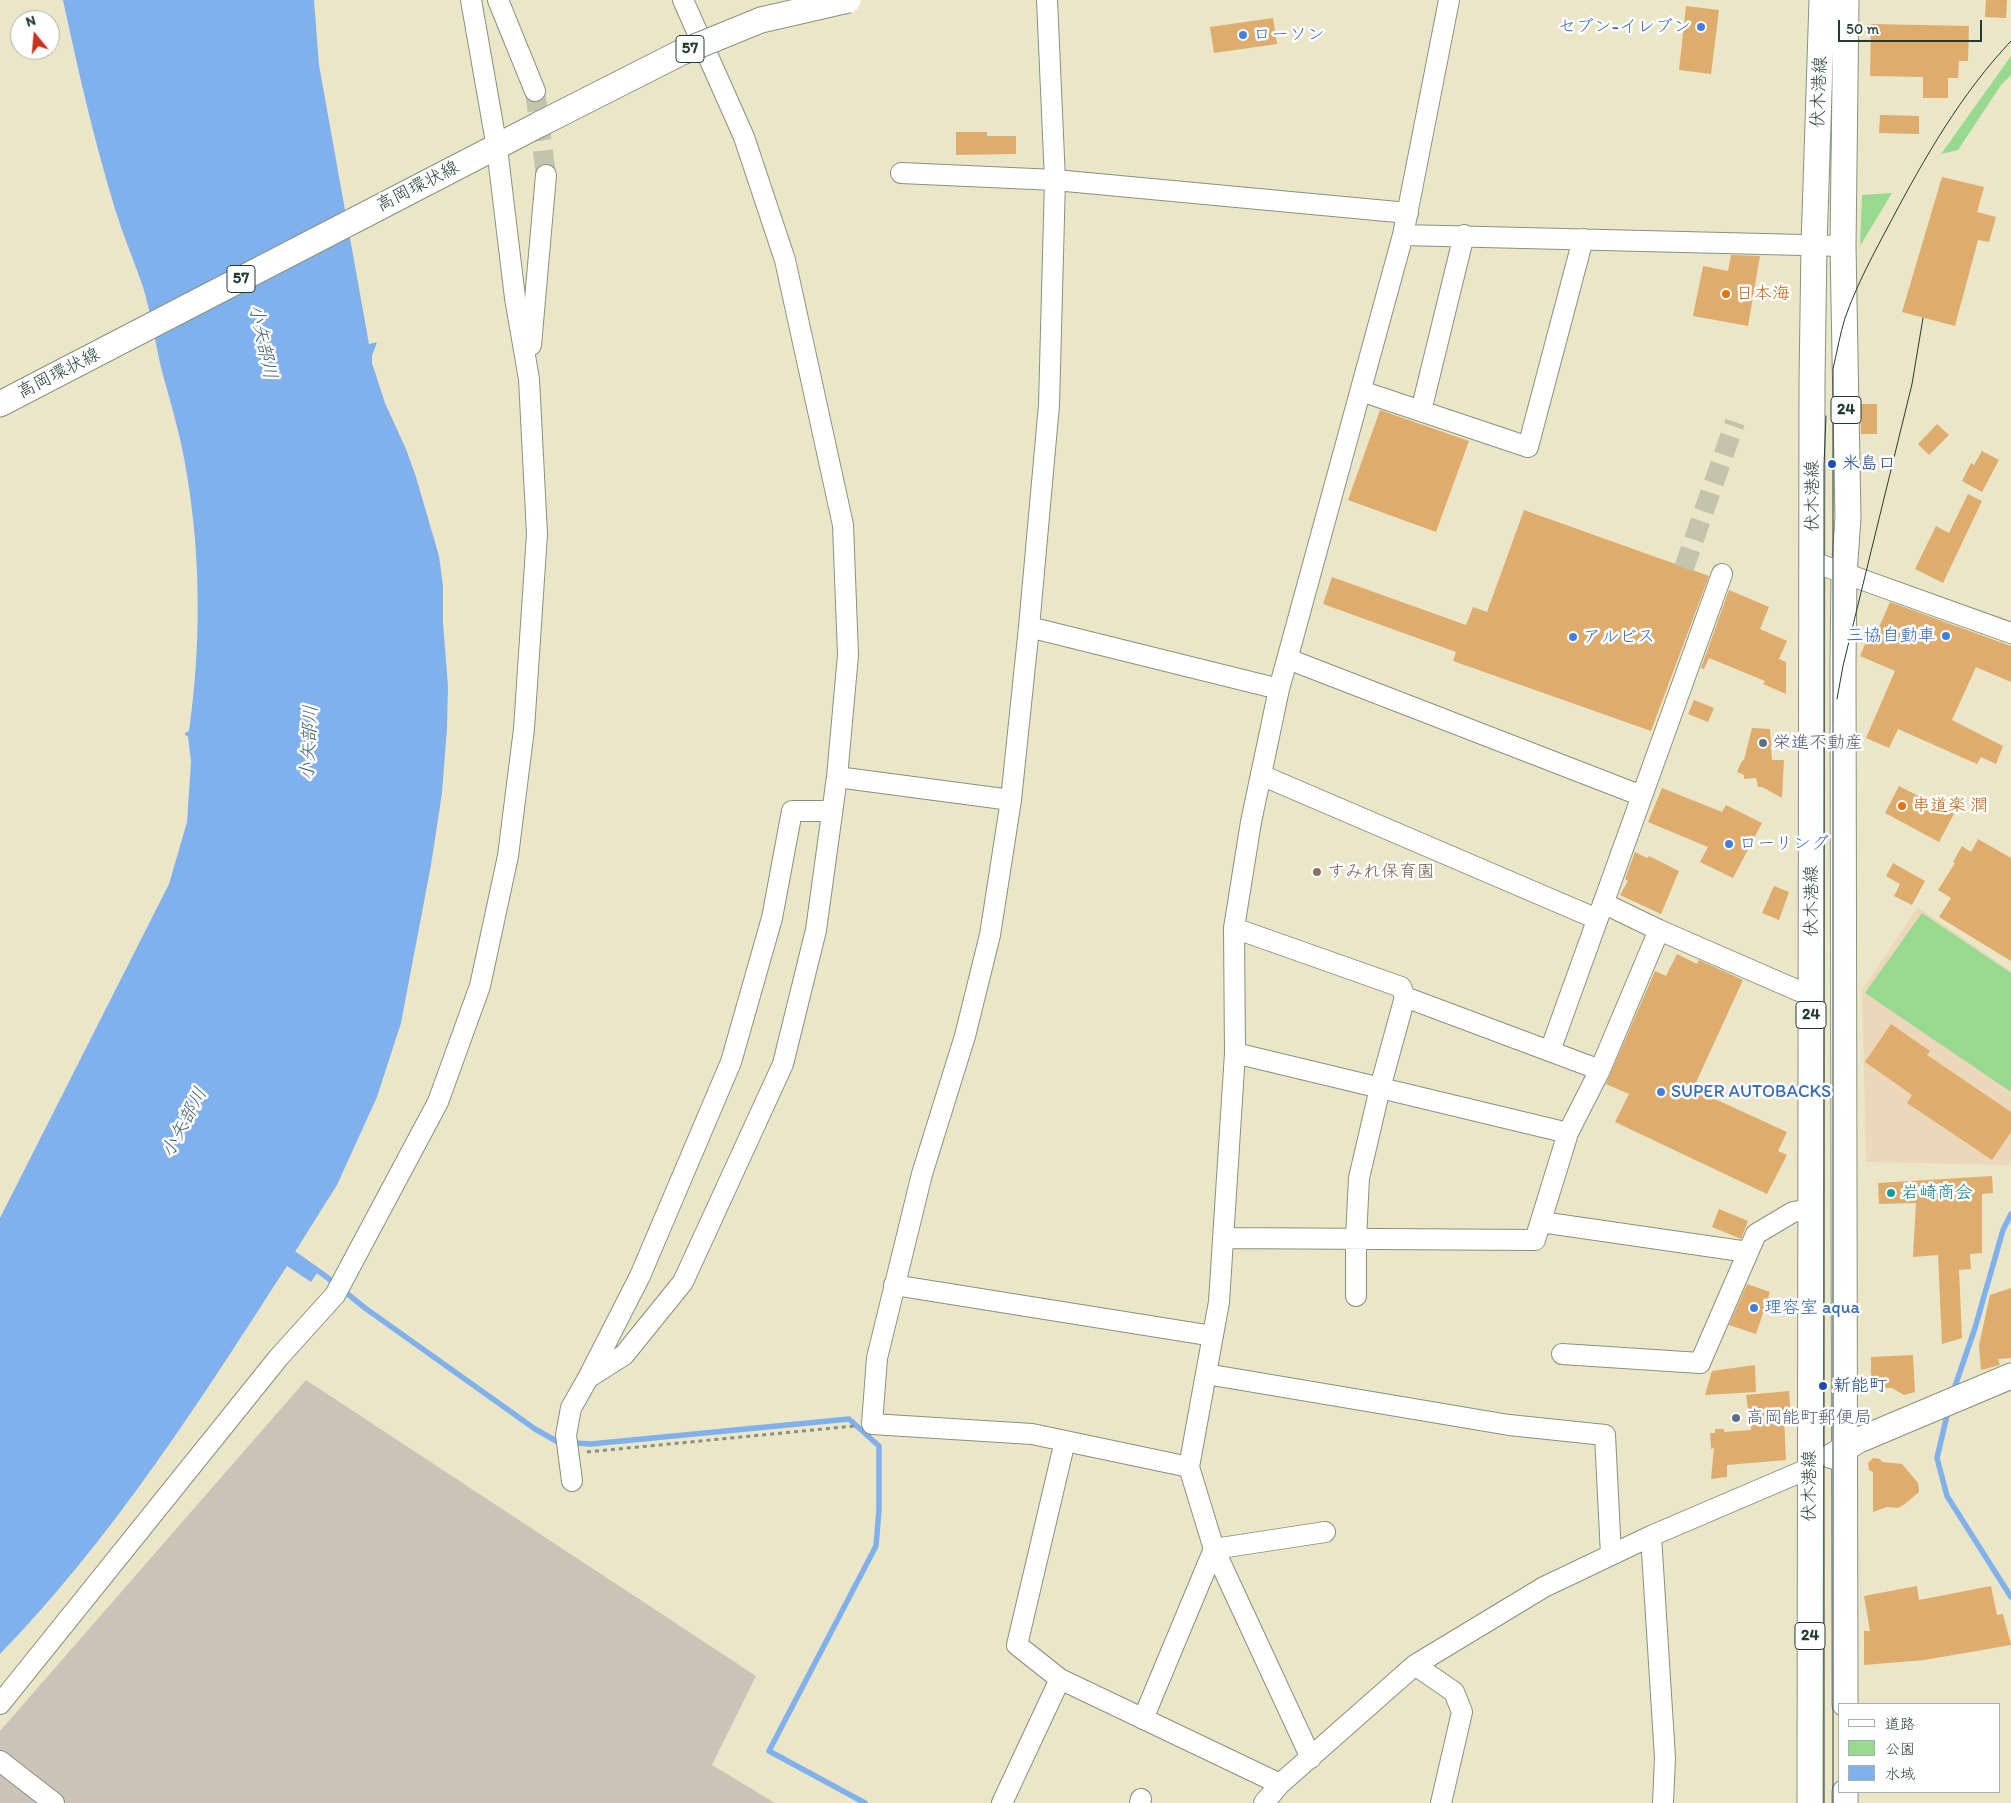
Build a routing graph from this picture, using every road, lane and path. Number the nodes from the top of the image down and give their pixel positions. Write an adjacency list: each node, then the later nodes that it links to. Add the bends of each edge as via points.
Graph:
1 (471, 0): 10 (street)
2 (498, 0): 9 (street)
3 (682, 0): 32 (street, via 744,137 785,260 843,525 848,655)
4 (848, 0): 10 (main road, 高岡環状線 / 57, bridge, via 761,20 689,49)
5 (1047, 0): 13 (street)
6 (1449, 0): 14 (street)
7 (1822, 0): 18 (main road, 伏木港線 / 24)
8 (1846, 0): 19 (main road, 伏木港線 / 24)
9 (534, 91)
10 (490, 151): 20 (street); 22 (main road, 高岡環状線 / 57)
11 (900, 173): 13 (street)
12 (546, 175): 20 (street)
13 (1055, 180): 14 (street); 27 (street, via 1049,405)
14 (1408, 213): 15 (street)
15 (1403, 235): 16 (street); 21 (street)
16 (1464, 235): 17 (street); 23 (street)
17 (1582, 239): 18 (street); 23 (street, via 1528,447)
18 (1814, 246): 19 (street); 24 (main road, 伏木港線 / 24)
19 (1843, 246): 26 (main road, 伏木港線 / 24, via 1848,518)
20 (529, 379): 72 (street, via 537,534 523,739 508,856 480,986 438,1102 335,1295 279,1357)
21 (1361, 391): 23 (street); 29 (street)
22 (0, 404)
23 (1421, 411)
24 (1813, 562): 26 (street); 39 (main road, 伏木港線 / 24)
25 (1722, 574): 33 (street)
26 (1844, 574): 28 (street); 60 (main road, 伏木港線 / 24)
27 (1029, 627): 30 (street); 34 (street)
28 (2011, 632)
29 (1288, 659): 30 (street); 33 (street)
30 (1279, 689): 31 (street)
31 (1261, 774): 36 (street); 37 (street)
32 (837, 777): 34 (street); 35 (street)
33 (1642, 796): 36 (street)
34 (1011, 800): 51 (street, via 990,935 965,1036 922,1174)
35 (832, 811): 57 (street, via 816,930 783,1064 683,1282 624,1355); 57 (street, via 792,811 772,918 731,1062 640,1276)
36 (1600, 911): 38 (street); 41 (street)
37 (1234, 928): 40 (street, via 1401,986); 42 (street)
38 (1659, 930): 39 (street, via 1798,991); 43 (street)
39 (1812, 994): 46 (main road, 伏木港線 / 24)
40 (1405, 997): 41 (street); 44 (street)
41 (1550, 1052): 43 (street)
42 (1235, 1053): 44 (street); 48 (street)
43 (1600, 1070): 45 (street)
44 (1380, 1088): 45 (street); 49 (street, via 1359,1178)
45 (1568, 1133): 47 (street)
46 (1811, 1209): 50 (street, via 1793,1212 1756,1234); 63 (main road, 伏木港線 / 24)
47 (1542, 1222): 49 (street, via 1534,1240); 50 (street)
48 (1224, 1238): 49 (street); 53 (street)
49 (1356, 1239): 52 (street)
50 (1748, 1252): 54 (street, via 1700,1363)
51 (894, 1285): 53 (street); 58 (street, via 877,1358)
52 (1356, 1296)
53 (1213, 1336): 55 (street)
54 (1562, 1354)
55 (1206, 1374): 62 (street); 68 (street, via 1509,1425 1605,1435)
56 (2011, 1376): 60 (main road, via 1859,1440)
57 (588, 1378): 61 (street, via 571,1408 566,1434)
58 (872, 1424): 59 (street, via 1032,1434); 61 (path)
59 (1065, 1441): 62 (street); 70 (street, via 1017,1645)
60 (1845, 1449): 63 (main road); 71 (main road, 伏木港線 / 24)
61 (569, 1454): 64 (street)
62 (1189, 1468): 67 (street)
63 (1810, 1468): 66 (street); 82 (main road, 伏木港線 / 24)
64 (572, 1481)
65 (1324, 1532): 67 (street)
66 (1651, 1536): 68 (street); 81 (street, via 1665,1758)
67 (1214, 1549): 73 (street); 74 (street)
68 (1611, 1555): 69 (street, via 1544,1586)
69 (1415, 1665): 74 (street); 80 (street, via 1454,1692 1462,1712)
70 (1060, 1679): 73 (street); 78 (street)
71 (1845, 1703)
72 (0, 1704)
73 (1143, 1719): 76 (street)
74 (1311, 1758): 76 (street)
75 (0, 1761): 77 (street)
76 (1280, 1784): 79 (street)
77 (54, 1803)
78 (1002, 1803)
79 (1264, 1803)
80 (1441, 1803)
81 (1663, 1803)
82 (1810, 1803)

